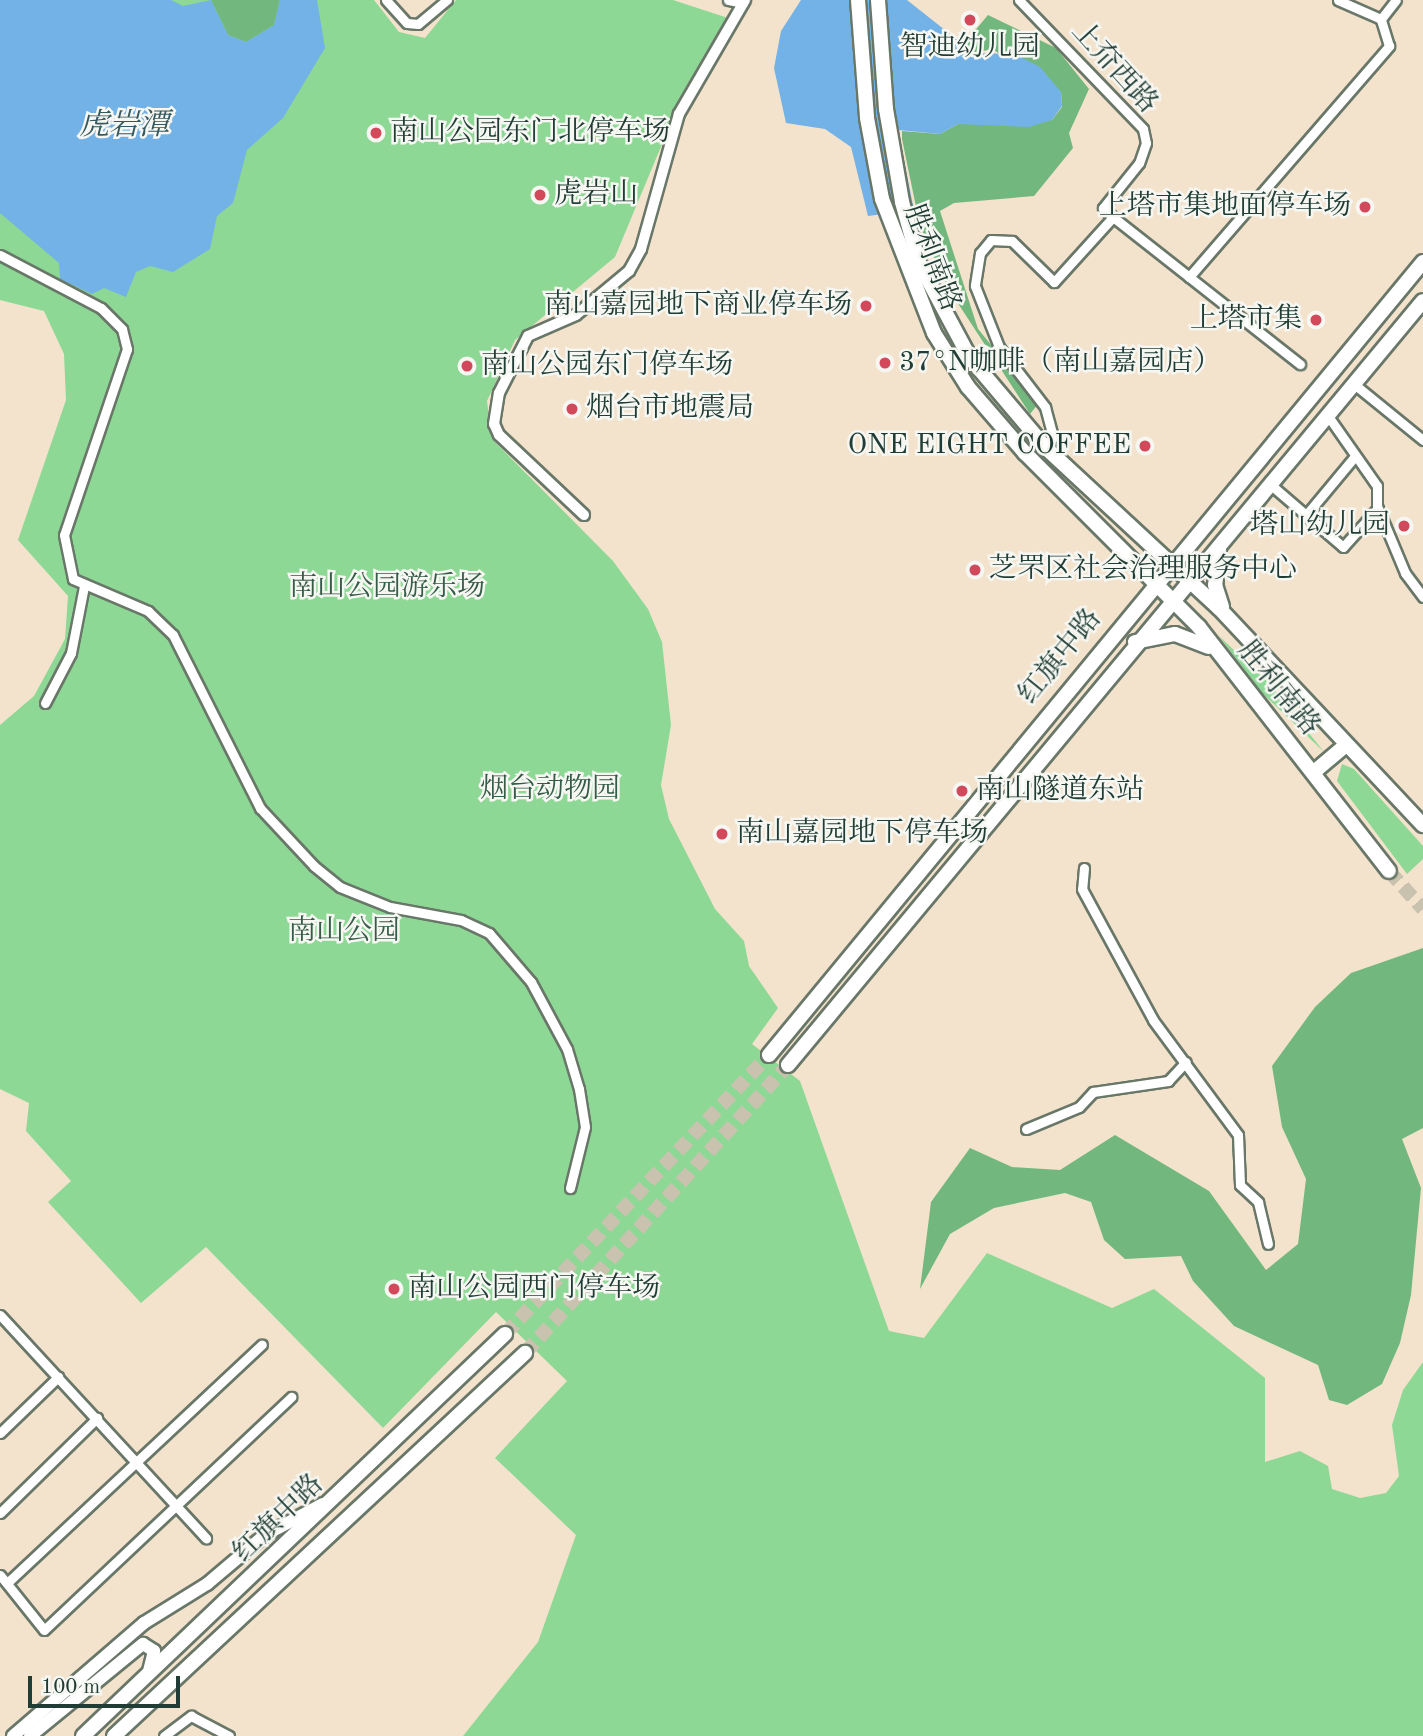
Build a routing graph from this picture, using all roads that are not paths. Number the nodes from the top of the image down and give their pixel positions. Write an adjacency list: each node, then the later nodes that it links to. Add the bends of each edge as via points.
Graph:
1 (386, 0): 2 (street, via 407,23 418,24)
2 (447, 0)
3 (728, 0): 9 (street)
4 (858, 0): 28 (main road, 胜利南路, via 867,118 882,199 921,312 968,387 1057,488)
5 (878, 0): 20 (main road, 胜利南路, via 886,109 902,202 919,263 952,331)
6 (1019, 0): 11 (street, 上夼西路, via 1143,129 1145,152 1103,208)
7 (1338, 0): 10 (street)
8 (1396, 0): 10 (street)
9 (744, 1): 24 (street, via 679,114 641,249 629,271 576,315 528,336 499,393 494,424 499,435)
10 (1381, 19): 14 (street, via 1389,46)
11 (1113, 217): 14 (street); 20 (street, via 1054,282 1012,241 1001,238 985,247 975,268 975,286 999,347 1033,387 1051,424)
12 (0, 255): 30 (street, via 69,288 122,329 127,349 121,376 64,535 65,560)
13 (1423, 262): 27 (main road, 红旗中路)
14 (1189, 277): 16 (street)
15 (1423, 301): 17 (main road, 红旗中路)
16 (1300, 363)
17 (1354, 384): 18 (main road, 红旗中路); 19 (street)
18 (1328, 416): 21 (street); 22 (main road, 红旗中路)
19 (1423, 440)
20 (1046, 448): 27 (main road, 胜利南路)
21 (1356, 456): 23 (street, via 1377,486); 25 (street)
22 (1271, 485): 25 (street); 26 (main road, 红旗中路)
23 (1378, 508): 25 (street, via 1343,547); 31 (street, via 1405,573)
24 (584, 515)
25 (1306, 515)
26 (1220, 547): 29 (main road, 红旗中路); 33 (main road, via 1215,585)
27 (1169, 564): 28 (main road, 红旗中路); 29 (main road, 胜利南路)
28 (1154, 581): 32 (main road, 胜利南路); 42 (main road, 红旗中路)
29 (1190, 581): 32 (main road, 红旗中路); 33 (main road, 胜利南路)
30 (84, 586): 36 (street, via 71,653); 46 (street, via 148,611 173,635 260,808 314,866 340,887 390,907 461,920 488,933 531,982 567,1049 579,1089 585,1126)
31 (1423, 597)
32 (1172, 598): 34 (main road, 红旗中路); 35 (main road, 胜利南路)
33 (1230, 621): 37 (main road, 胜利南路)
34 (1133, 642): 35 (main road, via 1175,634); 44 (main road, 红旗中路)
35 (1216, 652): 38 (main road, 胜利南路)
36 (45, 703)
37 (1346, 745): 38 (main road); 39 (main road, 胜利南路)
38 (1314, 772): 41 (main road, 胜利南路)
39 (1423, 825)
40 (1084, 868): 43 (street, via 1082,889 1153,1020)
41 (1389, 871)
42 (768, 1055)
43 (1186, 1062): 45 (street, via 1168,1081 1093,1092 1079,1107); 47 (street, via 1238,1135 1240,1185 1258,1202)
44 (788, 1065)
45 (1026, 1129)
46 (570, 1188)
47 (1268, 1244)
48 (0, 1315): 52 (street)
49 (505, 1334): 57 (main road, 红旗中路)
50 (262, 1345): 56 (street)
51 (524, 1353): 67 (main road, 红旗中路)
52 (58, 1377): 54 (street); 55 (street)
53 (291, 1397): 58 (street)
54 (96, 1418): 56 (street); 59 (street)
55 (0, 1433)
56 (137, 1462): 58 (street); 62 (street)
57 (338, 1495): 63 (main road, 红旗中路); 64 (main road, via 265,1535 207,1584 144,1623)
58 (178, 1507): 60 (street); 62 (street, via 44,1630)
59 (0, 1513)
60 (206, 1538)
61 (0, 1575): 62 (street)
62 (7, 1583)
63 (122, 1703): 65 (main road, via 152,1667 149,1645 133,1649); 66 (main road, 红旗中路)
64 (13, 1736)
65 (30, 1736)
66 (83, 1736)
67 (114, 1736)
68 (163, 1736): 69 (street, via 191,1716)
69 (229, 1736)

